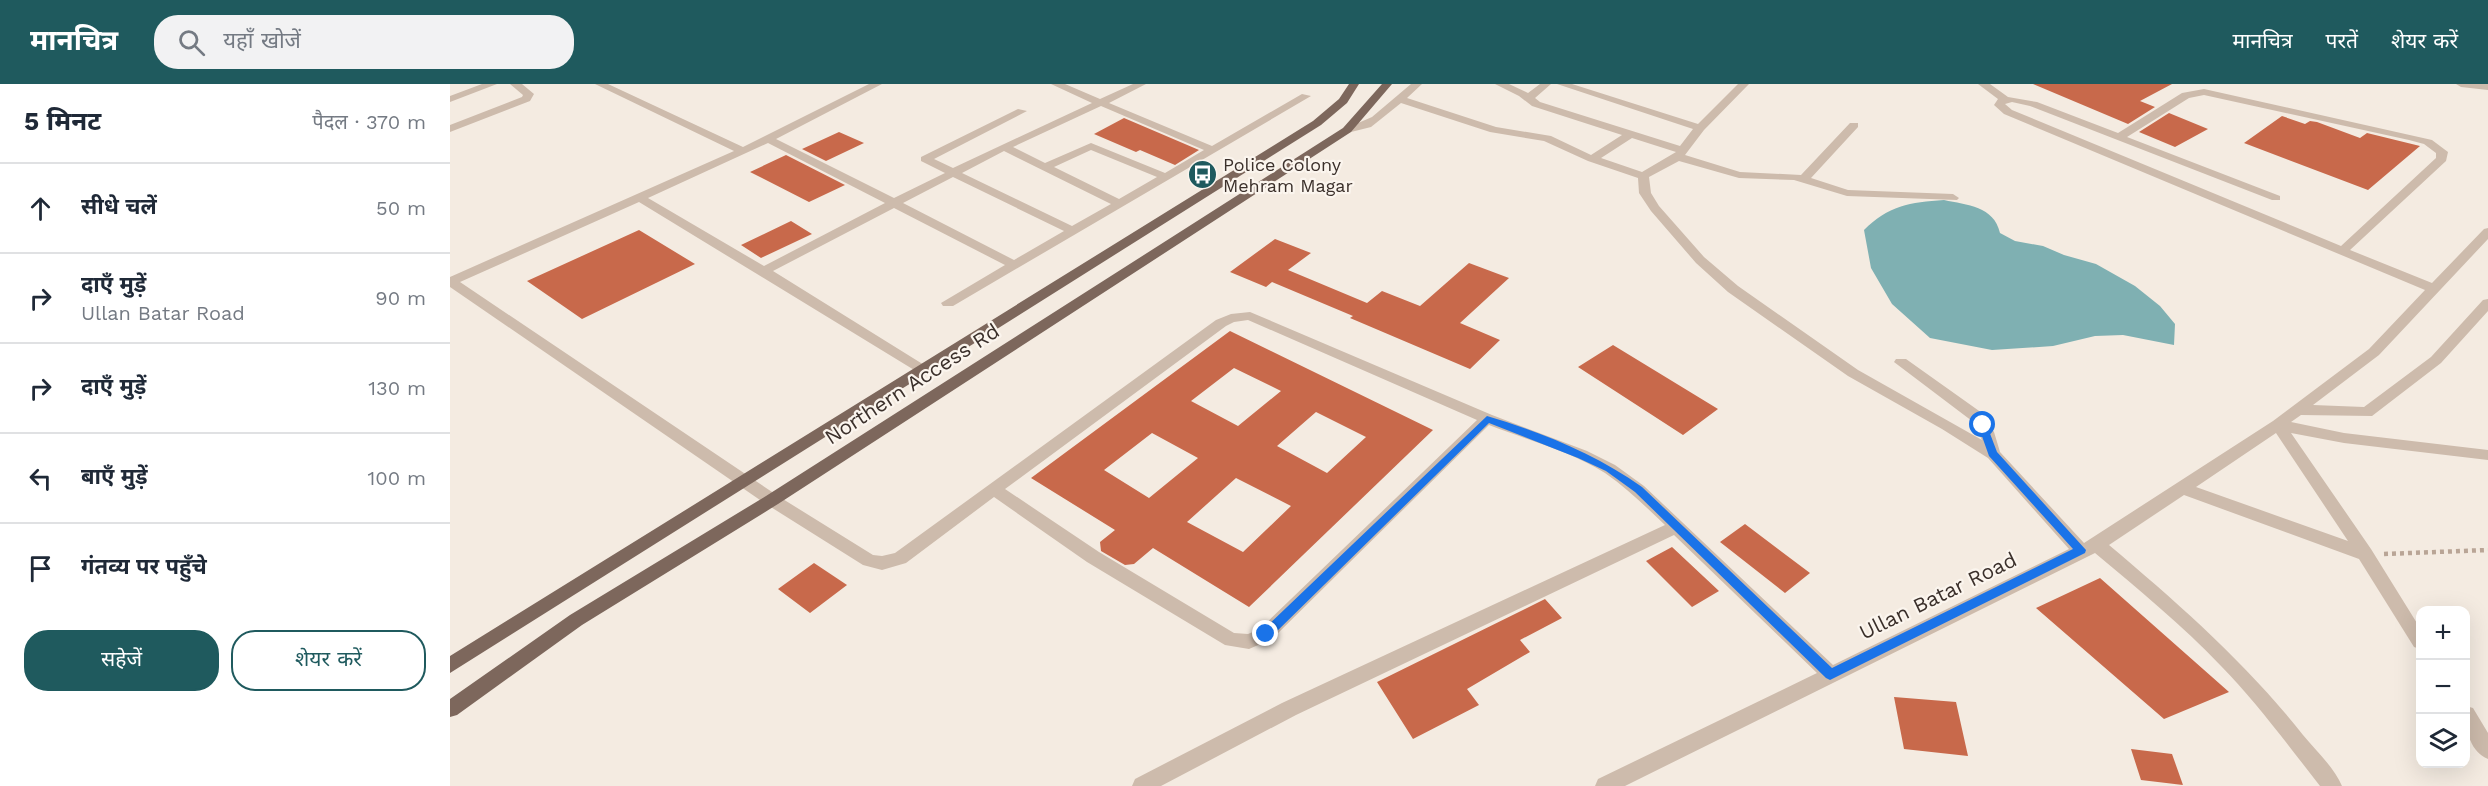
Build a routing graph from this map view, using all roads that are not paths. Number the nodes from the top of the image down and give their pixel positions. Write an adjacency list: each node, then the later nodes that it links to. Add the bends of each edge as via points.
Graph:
1 (492, 84): 19 (street)
2 (515, 84): 26 (street, via 529,94 526,99)
3 (600, 84): 35 (street)
4 (877, 84): 30 (street)
5 (1056, 84): 22 (street)
6 (1141, 84): 22 (street)
7 (1354, 84): 31 (main road, Northern Access Rd, via 1342,101)
8 (1387, 84): 27 (main road, Northern Access Rd)
9 (1417, 84): 20 (street)
10 (1500, 84): 18 (street)
11 (1546, 84): 18 (street)
12 (1562, 84): 25 (street)
13 (1742, 84): 25 (street)
14 (1983, 84): 21 (street)
15 (2461, 84): 16 (street)
16 (2488, 87)
17 (1306, 96): 34 (street)
18 (1528, 98): 28 (street)
19 (450, 99)
20 (1398, 99): 27 (street, via 1364,127); 37 (street, via 1494,130 1546,138)
21 (2006, 100): 29 (street, via 2033,104); 50 (street, via 1998,105 2008,112)
22 (1100, 102): 32 (street); 34 (street)
23 (1022, 111): 39 (street, via 925,159)
24 (1854, 125): 42 (street)
25 (1700, 128): 36 (street)
26 (450, 129)
27 (1347, 130): 33 (main road, Northern Access Rd)
28 (1629, 135): 36 (street); 37 (street)
29 (2117, 138): 45 (street); 50 (street, via 2186,94 2204,92 2411,137 2442,152 2442,159)
30 (769, 140): 35 (street); 46 (street)
31 (1291, 140): 33 (main road); 58 (main road, Northern Access Rd)
32 (1004, 147): 38 (street); 39 (street)
33 (1316, 148): 67 (main road, Northern Access Rd)
34 (1213, 150): 41 (street)
35 (743, 152): 43 (street)
36 (1680, 154): 40 (street); 42 (street, via 1738,175)
37 (1592, 159): 40 (street)
38 (1045, 167): 41 (street, via 1091,146); 47 (street)
39 (951, 173): 46 (street); 48 (street)
40 (1643, 176): 62 (street, via 1645,193 1655,208 1700,260 1733,289 1853,373)
41 (1166, 177): 47 (street)
42 (1803, 180): 44 (street, via 1860,195)
43 (639, 197): 52 (street); 53 (street)
44 (1953, 198)
45 (2276, 198)
46 (894, 203): 51 (street); 52 (street)
47 (1120, 204): 48 (street)
48 (1073, 231): 51 (street)
49 (2488, 232): 54 (street, Ullan Batar Road)
50 (2342, 251): 54 (street)
51 (1014, 265): 55 (street)
52 (764, 271): 58 (street)
53 (450, 281): 64 (street)
54 (2434, 289): 59 (street, Ullan Batar Road, via 2374,352)
55 (948, 303)
56 (2488, 303): 59 (street, via 2436,360 2367,412)
57 (1901, 362): 62 (street, via 1977,417 1987,432)
58 (924, 371): 64 (main road, Northern Access Rd)
59 (2298, 410): 61 (street, Ullan Batar Road)
60 (1487, 419): 66 (street, via 1257,319 1240,316 1221,323); 66 (street, via 1266,634 1249,642 1231,640 1093,557); 68 (street, via 1610,469)
61 (2278, 425): 63 (street, via 2344,438); 65 (street, Ullan Batar Road); 70 (street)
62 (1993, 454): 69 (street)
63 (2488, 455)
64 (745, 482): 67 (street); 72 (main road, Northern Access Rd)
65 (2183, 489): 69 (street, Ullan Batar Road); 70 (street)
66 (995, 490): 67 (street, via 900,558 882,563 869,560)
67 (772, 500): 74 (main road, Northern Access Rd, via 576,620)
68 (1676, 526): 73 (street); 78 (street, via 1289,709)
69 (2089, 548): 73 (street, Ullan Batar Road); 80 (street, via 2183,618 2228,661)
70 (2365, 554): 71 (street)
71 (2416, 634)
72 (450, 665)
73 (1830, 675): 79 (street, Ullan Batar Road)
74 (450, 710)
75 (2470, 718): 76 (street)
76 (2482, 731): 77 (street)
77 (2488, 750)
78 (1142, 786)
79 (1605, 786)
80 (2332, 786)

